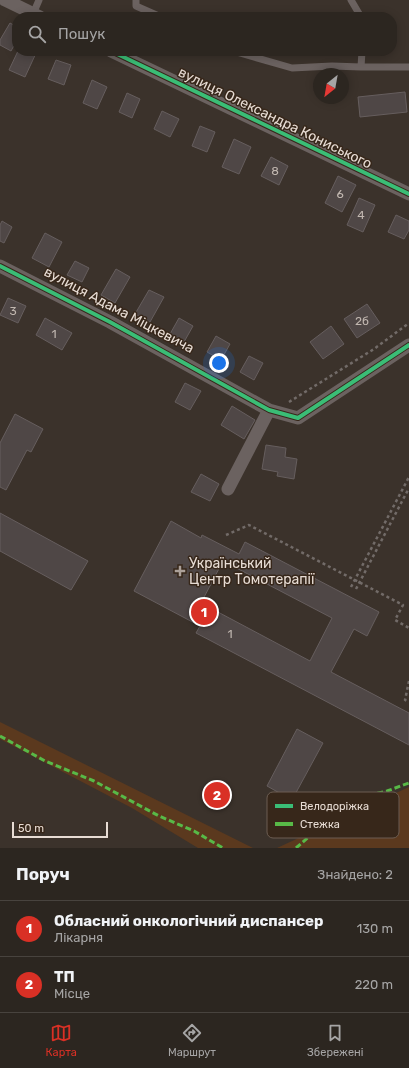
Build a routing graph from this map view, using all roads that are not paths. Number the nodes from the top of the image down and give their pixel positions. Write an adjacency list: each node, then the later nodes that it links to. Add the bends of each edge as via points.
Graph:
1 (5, 0): 5 (street)
2 (39, 0): 6 (lane)
3 (136, 0): 7 (lane, via 136,6)
4 (351, 0): 8 (lane)
5 (31, 12)
6 (37, 12)
7 (150, 12)
8 (358, 12)
9 (121, 56): 14 (street, вулиця Олександра Кониського)
10 (250, 56): 12 (lane, via 292,68)
11 (362, 56): 12 (lane)
12 (361, 67): 13 (lane)
13 (409, 67)
14 (409, 194)
15 (0, 266): 17 (street, вулиця Адама Міцкевича, via 110,322)
16 (409, 346): 17 (street, вулиця Адама Міцкевича, via 298,418)
17 (269, 410): 18 (street)
18 (228, 489)

